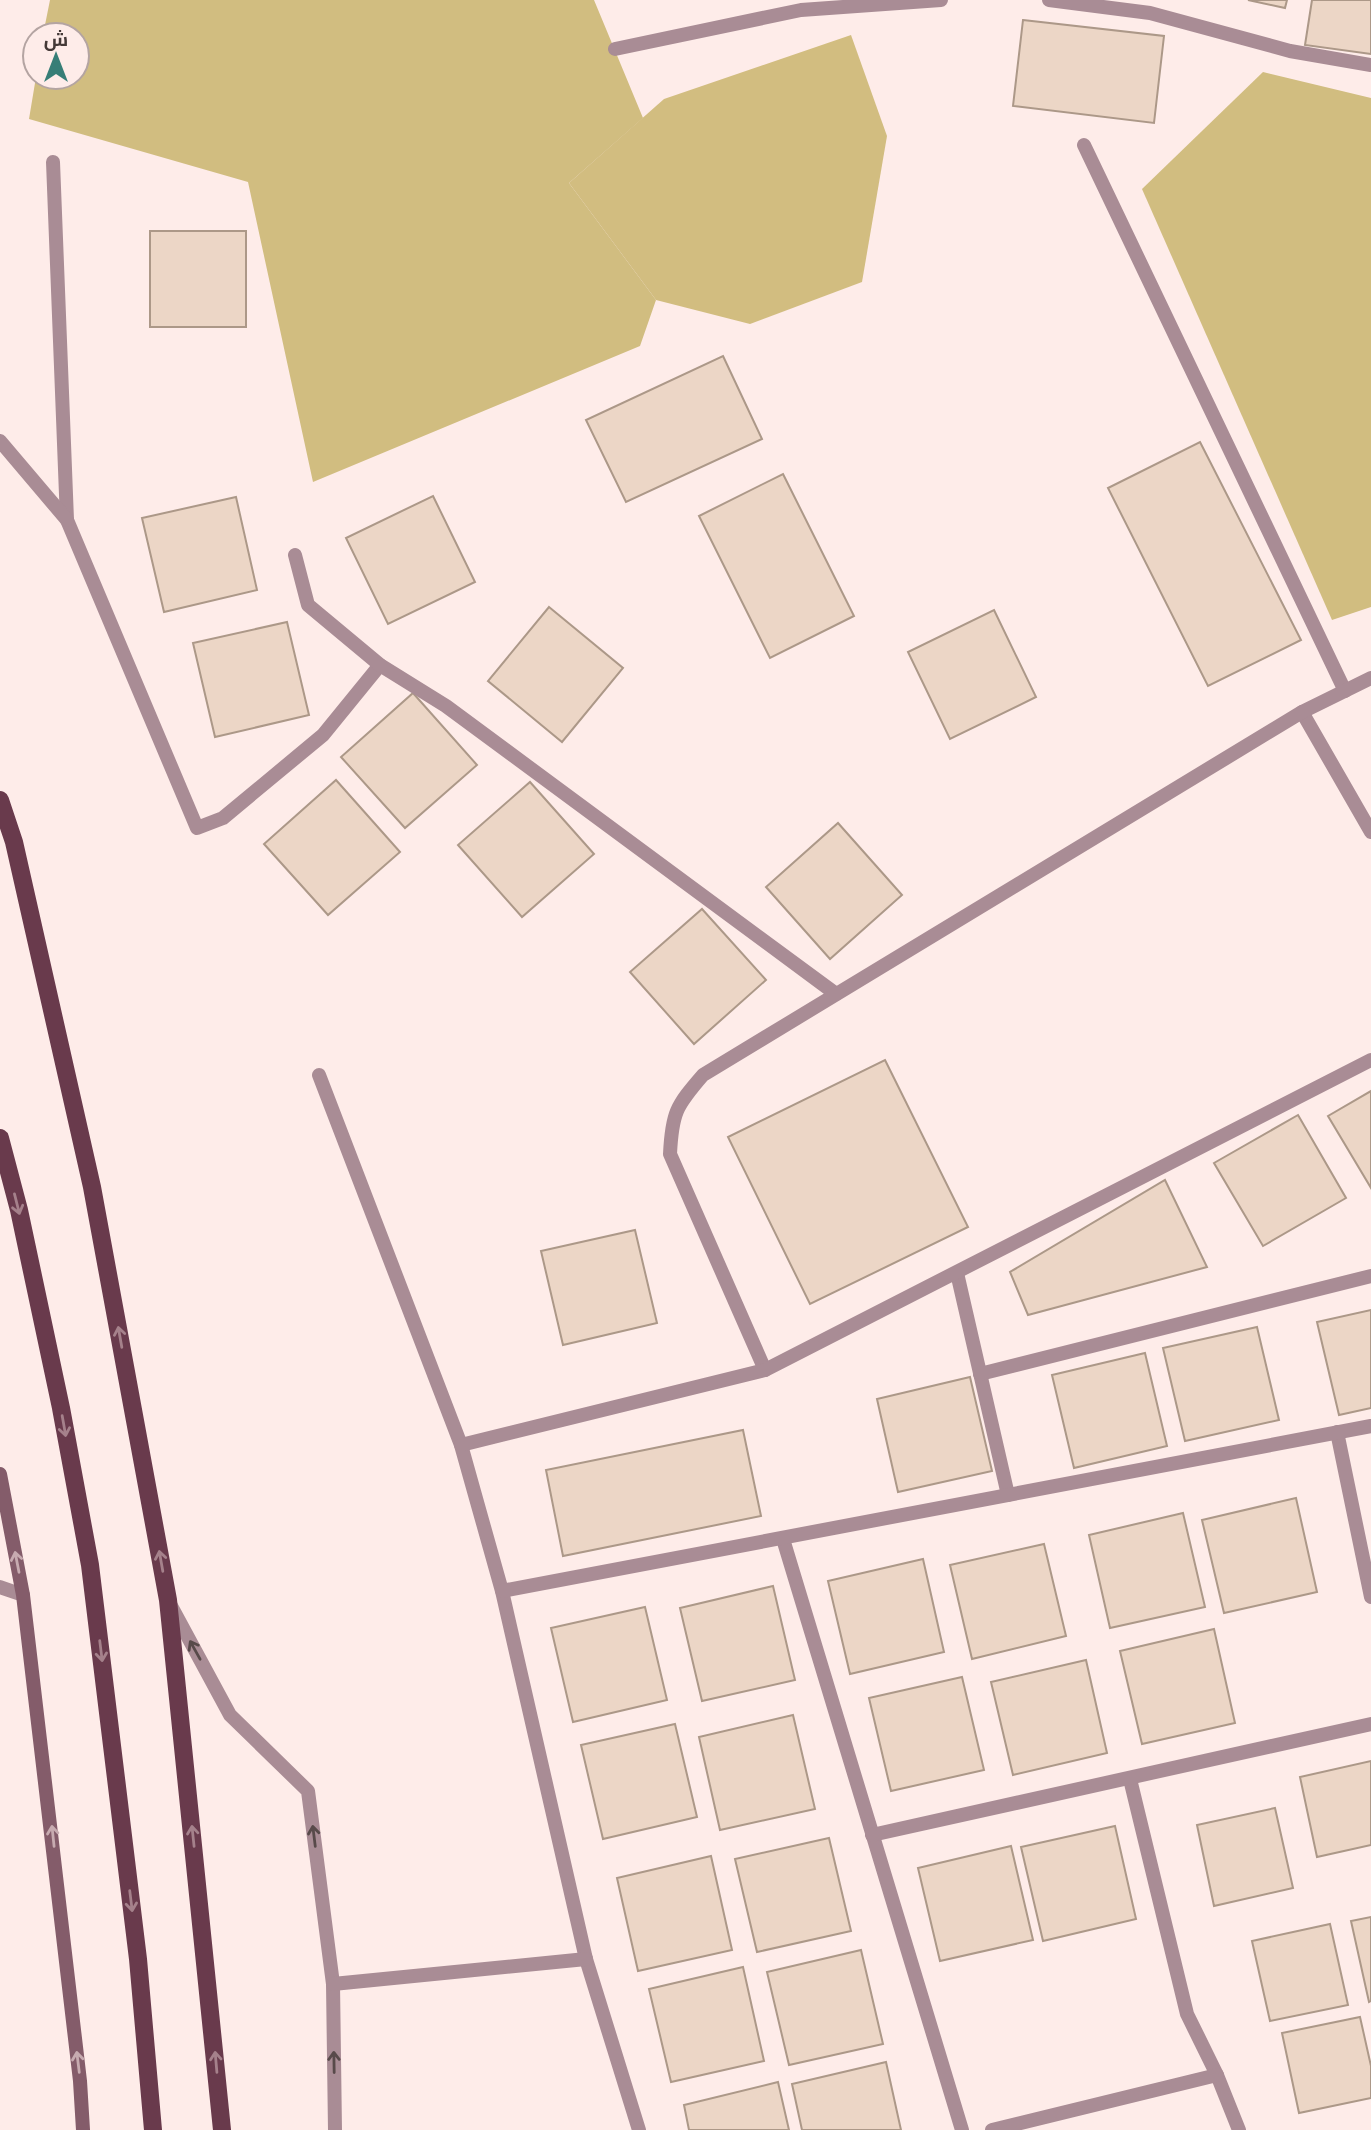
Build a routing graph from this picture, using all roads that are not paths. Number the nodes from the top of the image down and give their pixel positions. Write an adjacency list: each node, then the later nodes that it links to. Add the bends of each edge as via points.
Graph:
1 (941, 0): 3 (street, via 801,10)
2 (1049, 0): 4 (street, via 1150,13 1290,51)
3 (615, 49)
4 (1371, 65)
5 (1084, 145): 12 (street)
6 (53, 162): 8 (street)
7 (0, 441): 8 (street)
8 (67, 520): 10 (street, via 197,828 223,818 323,735)
9 (295, 555): 10 (street, via 308,605)
10 (380, 665): 16 (street, via 446,706)
11 (1371, 678): 12 (street)
12 (1345, 691): 13 (street)
13 (1302, 712): 15 (street); 16 (street)
14 (0, 800): 34 (main road, one-way to 14, via 92,1187 14,842)
15 (1371, 832)
16 (836, 994): 22 (street, via 703,1075 680,1102 671,1127 670,1154)
17 (1371, 1060): 20 (street)
18 (320, 1075): 26 (street)
19 (0, 1138): 42 (main road, one-way to 42, via 58,1395 90,1565 138,1959)
20 (957, 1272): 22 (street); 23 (street)
21 (1371, 1276): 23 (street)
22 (765, 1370): 26 (street)
23 (980, 1374): 28 (street)
24 (1371, 1426): 25 (street)
25 (1337, 1432): 28 (street); 33 (street)
26 (461, 1445): 31 (street)
27 (0, 1474): 32 (street, one-way to 27)
28 (1008, 1495): 29 (street)
29 (783, 1539): 31 (street); 37 (street)
30 (0, 1587): 32 (street)
31 (502, 1591): 38 (street)
32 (23, 1595): 41 (street, one-way to 32)
33 (1371, 1597)
34 (168, 1600): 39 (street, one-way to 34, via 308,1791 230,1715); 43 (main road, one-way to 34)
35 (1371, 1724): 36 (street)
36 (1130, 1779): 37 (street); 40 (street, via 1187,2014)
37 (873, 1835): 46 (street)
38 (586, 1959): 39 (street); 45 (street)
39 (333, 1984): 44 (street, one-way to 39)
40 (1217, 2075): 47 (street); 48 (street)
41 (83, 2130)
42 (153, 2130)
43 (222, 2130)
44 (335, 2130)
45 (639, 2130)
46 (962, 2130)
47 (992, 2130)
48 (1238, 2130)

